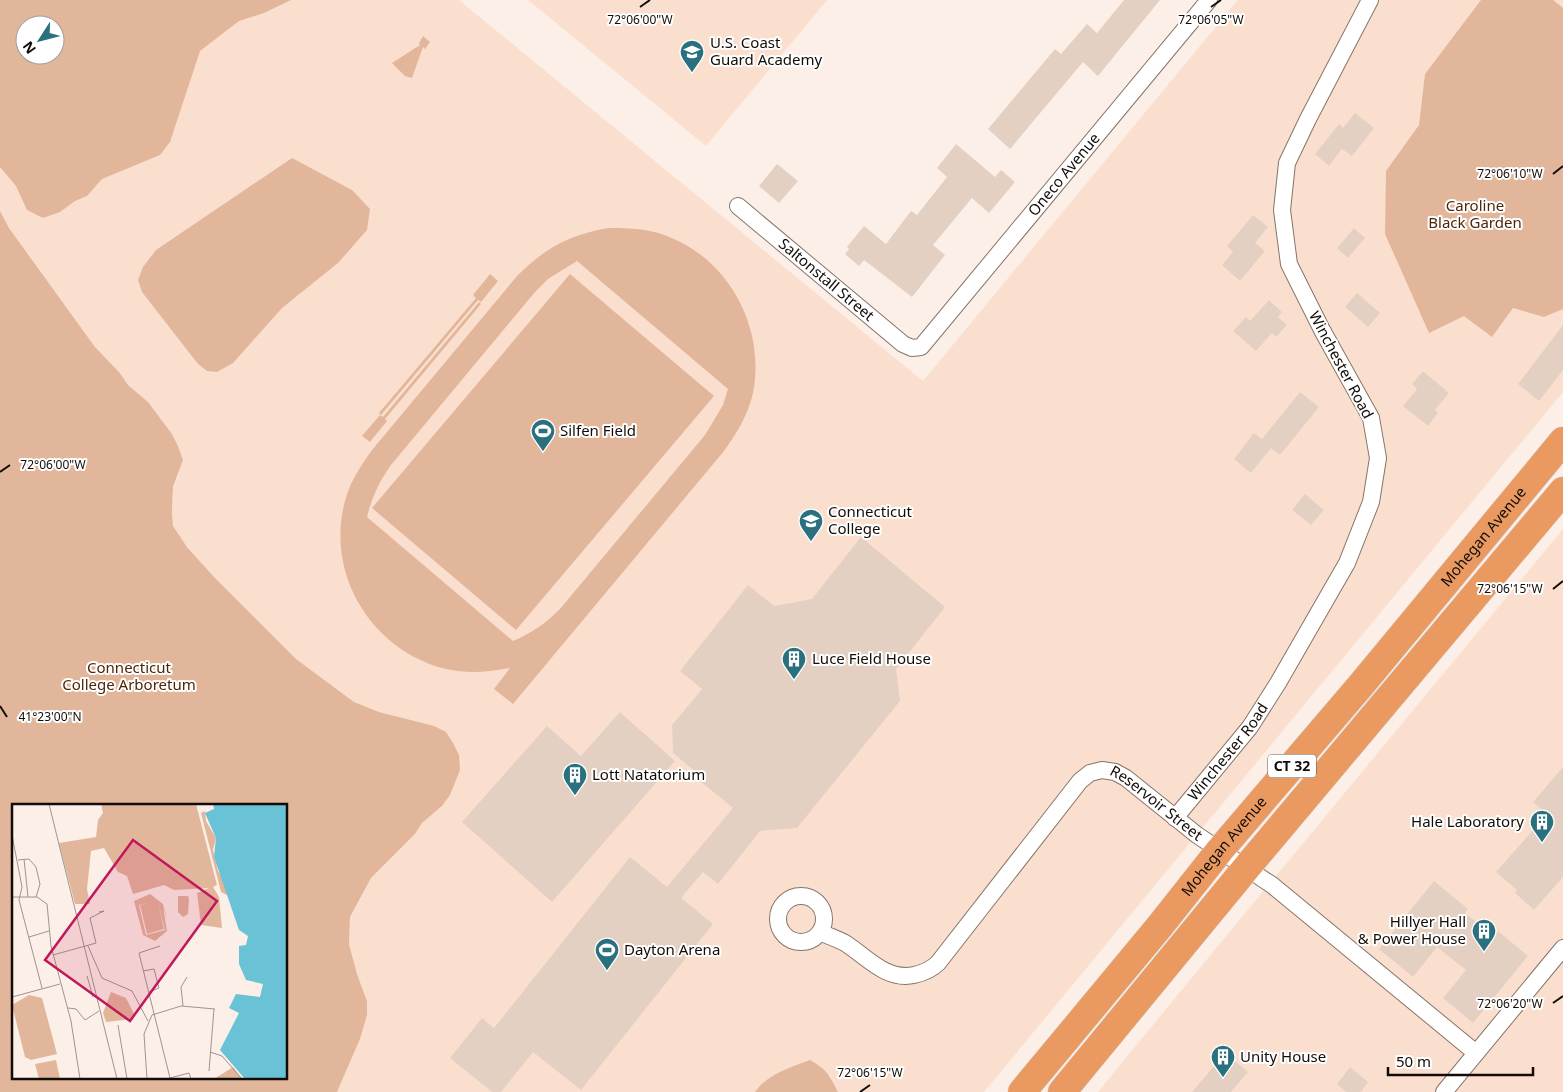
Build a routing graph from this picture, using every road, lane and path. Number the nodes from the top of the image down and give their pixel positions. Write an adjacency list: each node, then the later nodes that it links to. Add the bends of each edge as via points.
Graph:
1 (1209, 0): 4 (street, Oneco Avenue, via 925,344)
2 (1370, 0): 7 (street, Winchester Road, via 1287,163 1282,210 1289,264 1371,418 1378,458 1371,502 1347,563 1278,683 1250,726)
3 (738, 206): 4 (street, Saltonstall Street, via 903,344)
4 (916, 348)
5 (1563, 441): 8 (highway, Mohegan Avenue / CT 32)
6 (1563, 491): 9 (highway, Mohegan Avenue / CT 32)
7 (1176, 818): 8 (street, Reservoir Street); 10 (street, Reservoir Street, via 1118,773 1107,770 1090,773 1076,786 938,963 919,974 893,976 844,942)
8 (1220, 850): 9 (street, Reservoir Street); 13 (highway, Mohegan Avenue / CT 32)
9 (1247, 867): 12 (street, Reservoir Street); 14 (highway, Mohegan Avenue / CT 32)
10 (820, 932)
11 (1563, 948): 12 (street)
12 (1476, 1053): 15 (street)
13 (1022, 1092)
14 (1062, 1092)
15 (1444, 1092)

